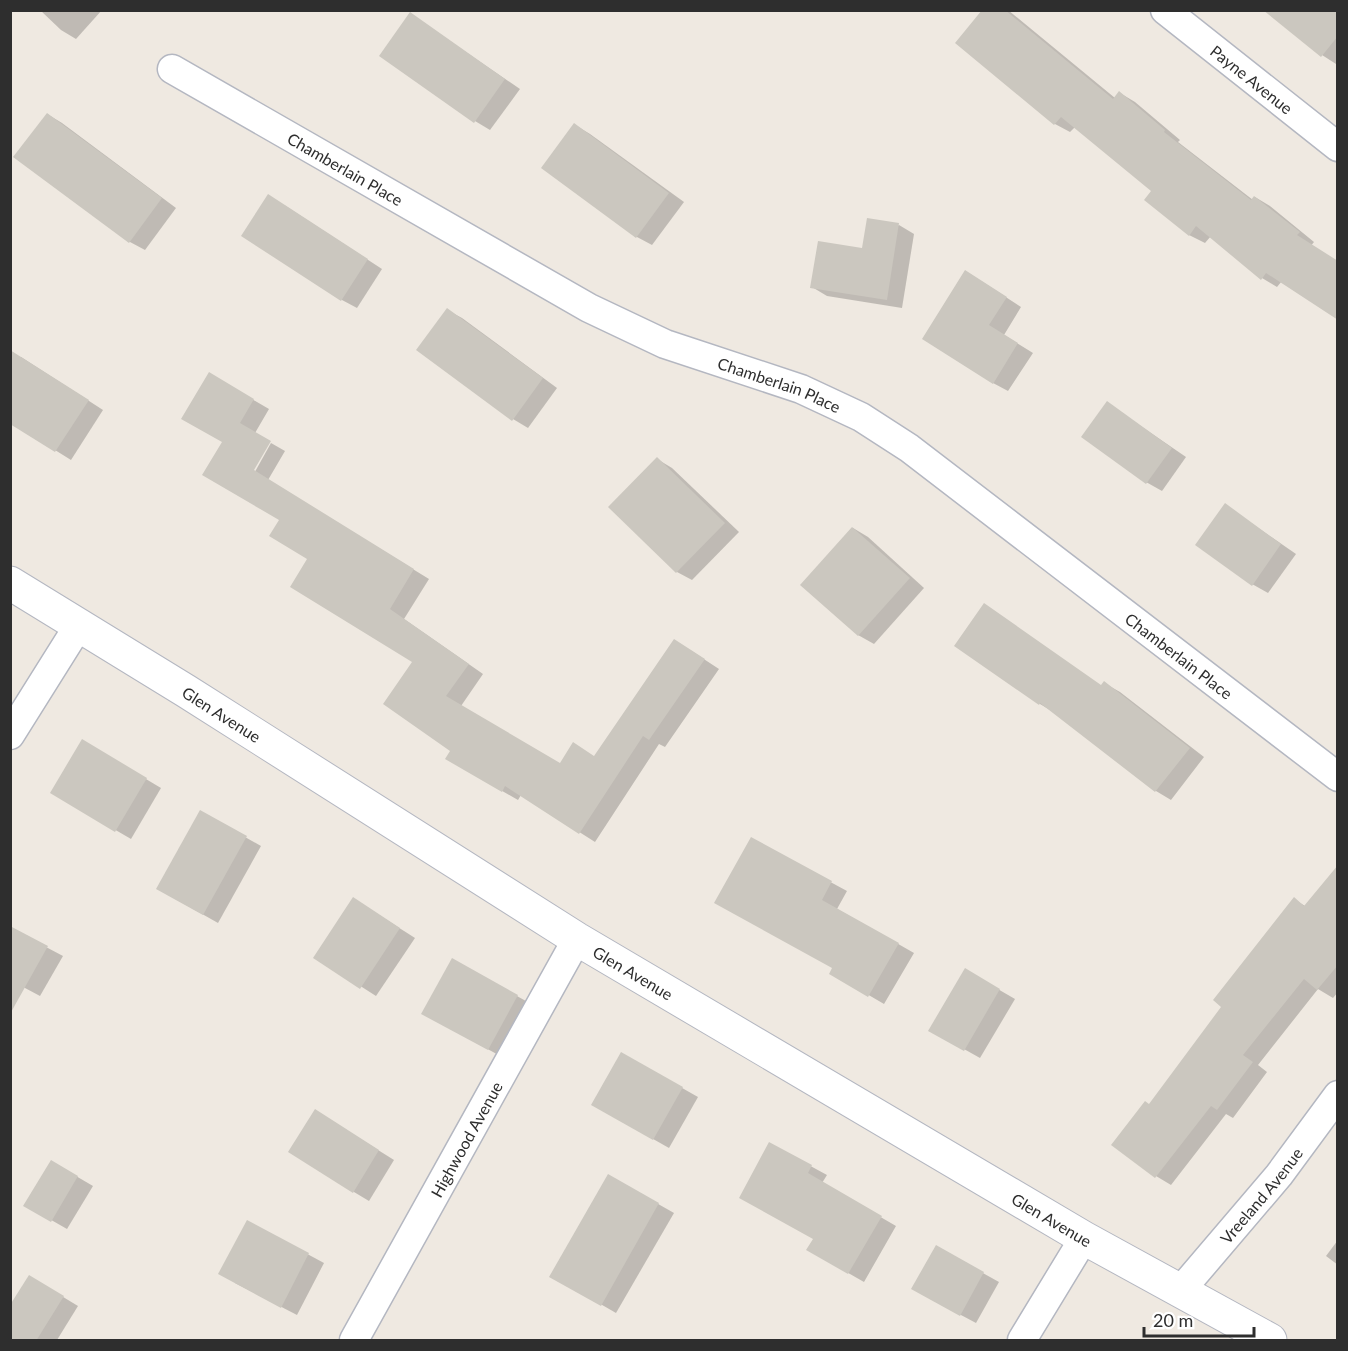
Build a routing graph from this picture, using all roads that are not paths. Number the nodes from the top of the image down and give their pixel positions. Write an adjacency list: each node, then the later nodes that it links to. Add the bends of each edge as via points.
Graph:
1 (1165, 10): 3 (street, Payne Avenue)
2 (172, 69): 7 (street, Chamberlain Place, via 589,308 666,345 801,388 861,417 909,448)
3 (1338, 147)
4 (10, 583): 5 (street, Glen Avenue)
5 (79, 625): 6 (street); 8 (street, Glen Avenue)
6 (10, 735)
7 (1338, 777)
8 (577, 939): 10 (street, Glen Avenue); 12 (street, Highwood Avenue)
9 (1338, 1095): 11 (street, Vreeland Avenue, via 1279,1175)
10 (1084, 1238): 11 (street, Glen Avenue); 13 (street)
11 (1181, 1290): 14 (street, Glen Avenue)
12 (354, 1341)
13 (1022, 1341)
14 (1270, 1341)

